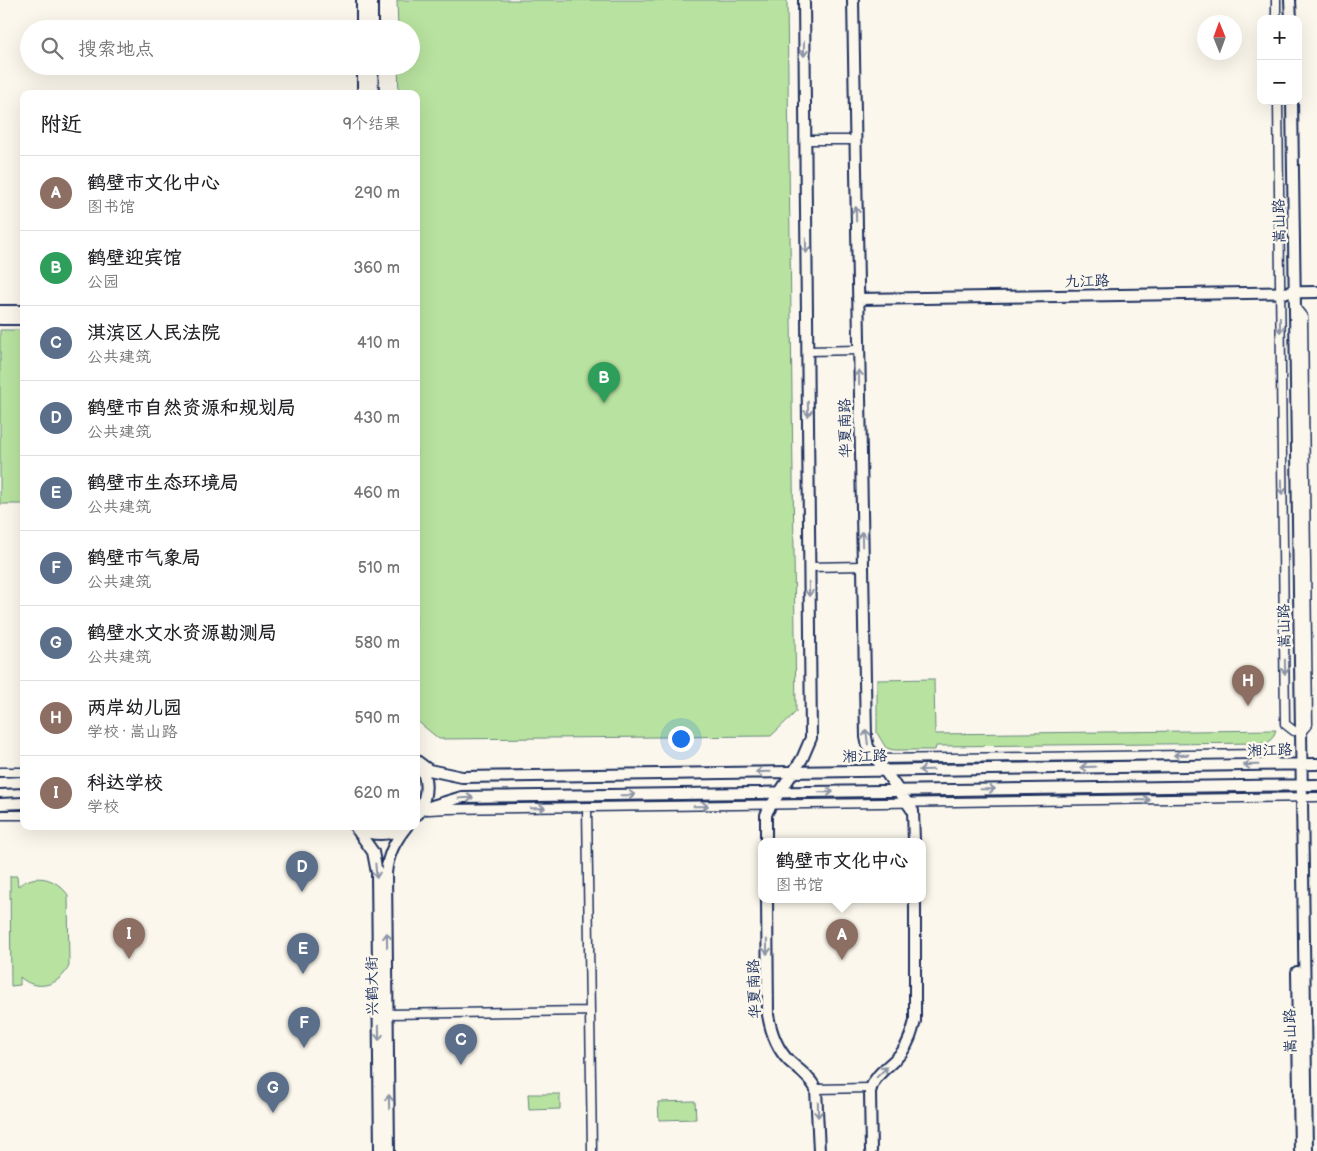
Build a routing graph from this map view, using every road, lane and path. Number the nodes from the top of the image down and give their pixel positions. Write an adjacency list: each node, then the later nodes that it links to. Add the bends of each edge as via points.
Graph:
1 (362, 0): 11 (main road)
2 (372, 0): 12 (main road)
3 (804, 0): 20 (main road, one-way to 20)
4 (852, 0): 21 (main road, 华夏南路)
5 (1276, 0): 8 (street)
6 (1284, 0): 9 (main road)
7 (1290, 0): 10 (main road)
8 (1276, 15)
9 (1284, 15)
10 (1291, 15)
11 (362, 20)
12 (372, 20)
13 (362, 75): 15 (main road)
14 (372, 75): 16 (main road)
15 (363, 90)
16 (373, 90)
17 (1278, 105): 23 (street)
18 (1285, 105): 23 (main road, 嵩山路)
19 (1292, 105): 23 (main road, 嵩山路)
20 (805, 140): 21 (street); 30 (main road, one-way to 30)
21 (855, 140): 25 (main road, 华夏南路, one-way to 21)
22 (1317, 292): 23 (main road, 九江路)
23 (1288, 297): 24 (main road, 九江路); 25 (main road, 九江路); 34 (main road, 嵩山路); 34 (street, one-way to 34, via 1285,724)
24 (1317, 299)
25 (858, 302): 31 (main road, 华夏南路)
26 (0, 311): 27 (main road)
27 (20, 311)
28 (0, 319): 29 (main road)
29 (20, 319)
30 (807, 350): 31 (street); 33 (main road, one-way to 33)
31 (859, 350): 32 (main road, 华夏南路, one-way to 31)
32 (863, 566): 33 (street); 35 (main road, 华夏南路, one-way to 32, via 868,747 866,737)
33 (809, 567): 44 (main road, one-way to 44, via 811,738)
34 (1297, 731): 37 (main road, 嵩山路)
35 (877, 759): 39 (street, one-way to 35, via 1264,754); 41 (main road, 华夏南路)
36 (420, 763): 44 (main road, 湘江路, one-way to 36, via 462,777 429,770)
37 (1298, 764): 38 (main road, 湘江路); 39 (main road, 湘江路); 47 (main road, 嵩山路)
38 (1317, 764)
39 (1279, 765): 41 (main road, 湘江路, one-way to 41)
40 (420, 766): 58 (main road, via 426,787)
41 (885, 770): 44 (main road, 湘江路); 49 (main road, 华夏南路)
42 (0, 772): 43 (street)
43 (20, 772)
44 (793, 772): 50 (main road)
45 (20, 782): 46 (main road)
46 (0, 783)
47 (1298, 785): 48 (main road); 49 (main road, one-way to 47); 51 (main road, 嵩山路)
48 (1317, 785)
49 (900, 791): 50 (main road, one-way to 49); 55 (main road, 华夏南路)
50 (779, 793): 56 (main road); 59 (main road, one-way to 50, via 462,797)
51 (1298, 797): 52 (street); 55 (street, one-way to 51); 80 (main road, 嵩山路); 81 (main road, 嵩山路)
52 (1317, 797)
53 (0, 804): 54 (main road)
54 (20, 804)
55 (908, 804): 56 (street); 68 (main road, 华夏南路, via 914,815)
56 (771, 805): 57 (street, one-way to 56); 67 (main road, via 766,815)
57 (587, 807): 60 (street, one-way to 57, via 447,809); 71 (street)
58 (420, 810)
59 (420, 813)
60 (420, 814)
61 (0, 815): 62 (street)
62 (20, 815)
63 (356, 830): 75 (main road, 兴鹤大街, one-way to 75, via 373,852 377,873)
64 (362, 830): 65 (main road, via 383,834)
65 (399, 830)
66 (403, 830): 72 (main road, 兴鹤大街, one-way to 66, via 386,867 390,850)
67 (766, 838)
68 (914, 838)
69 (767, 903): 74 (main road, 华夏南路, one-way to 74, via 770,1026 779,1048)
70 (915, 903): 73 (main road, one-way to 70, via 878,1074 902,1051 913,1031 916,1006)
71 (590, 1011): 72 (street); 77 (street)
72 (388, 1014): 76 (main road, 兴鹤大街, one-way to 72)
73 (870, 1088): 74 (street); 79 (main road)
74 (816, 1089): 78 (main road, one-way to 78)
75 (380, 1151)
76 (389, 1151)
77 (592, 1151)
78 (818, 1151)
79 (871, 1151)
80 (1300, 1151)
81 (1307, 1151)

